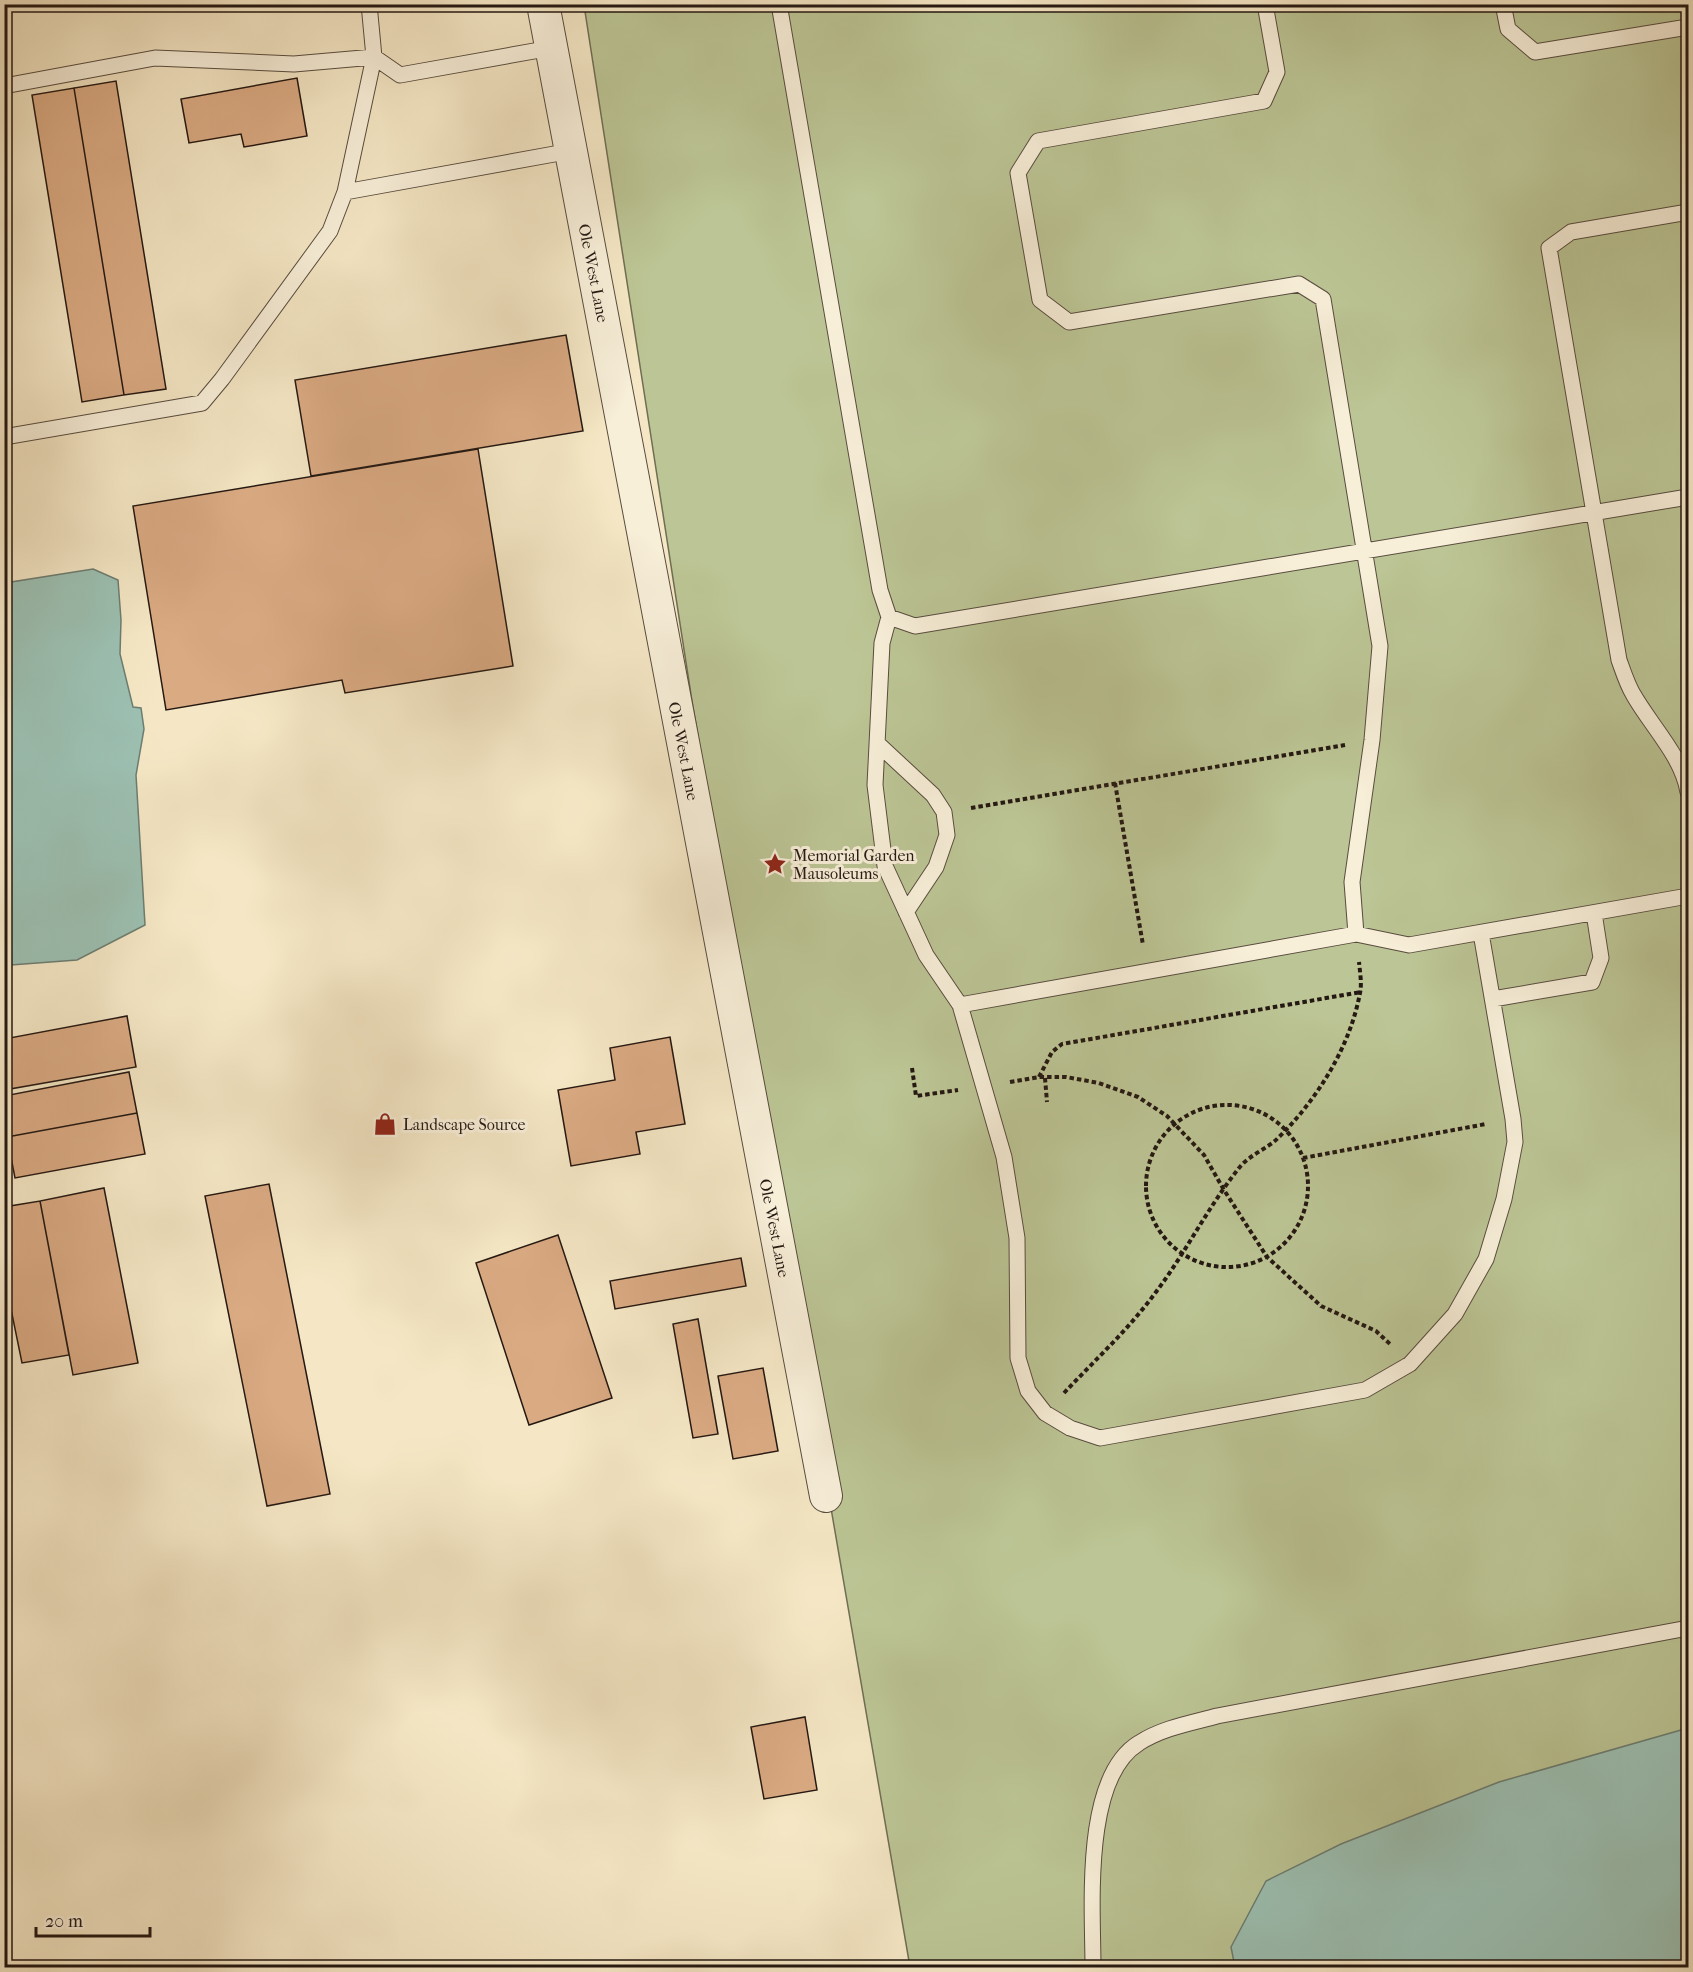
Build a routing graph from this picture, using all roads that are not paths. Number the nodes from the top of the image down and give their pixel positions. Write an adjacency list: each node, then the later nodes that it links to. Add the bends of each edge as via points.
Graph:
1 (369, 4): 8 (lane)
2 (543, 4): 7 (street, Ole West Lane)
3 (779, 4): 17 (lane, via 880,590)
4 (1265, 4): 16 (lane, via 1277,72 1264,101 1038,141 1018,173 1040,300 1069,322 1299,284 1323,299)
5 (1503, 4): 6 (lane, via 1508,30 1534,52)
6 (1689, 27)
7 (551, 48): 8 (lane, via 400,75); 10 (street, Ole West Lane)
8 (374, 57): 9 (lane, via 294,64 155,58); 11 (lane)
9 (4, 86)
10 (571, 151): 11 (lane); 27 (street, Ole West Lane)
11 (345, 192): 13 (lane, via 330,231 202,403)
12 (1689, 212): 15 (lane, via 1571,232 1549,248)
13 (4, 437)
14 (1689, 497): 15 (lane)
15 (1592, 514): 16 (lane); 19 (lane, via 1618,660 1633,693 1672,754)
16 (1364, 550): 17 (lane, via 915,626); 24 (lane, via 1380,646 1372,740 1352,882)
17 (890, 617): 18 (lane, via 882,643)
18 (877, 743): 21 (lane, via 875,785 885,866); 21 (lane, via 933,795 944,812 947,835 936,867)
19 (1689, 792)
20 (1689, 896): 22 (lane)
21 (906, 912): 26 (lane, via 926,955)
22 (1594, 913): 23 (lane); 25 (lane, via 1601,958 1592,982)
23 (1481, 933): 24 (lane, via 1409,945); 25 (lane)
24 (1356, 934): 26 (lane)
25 (1493, 999): 26 (lane, via 1515,1142 1504,1199 1486,1259 1455,1314 1410,1364 1365,1390 1100,1438 1070,1428 1045,1413 1028,1391 1018,1358 1017,1238 1004,1157)
26 (960, 1005)
27 (826, 1496)
28 (1689, 1628): 29 (lane, via 1217,1716 1173,1728 1139,1743 1118,1761 1102,1797 1093,1861)
29 (1093, 1968)

